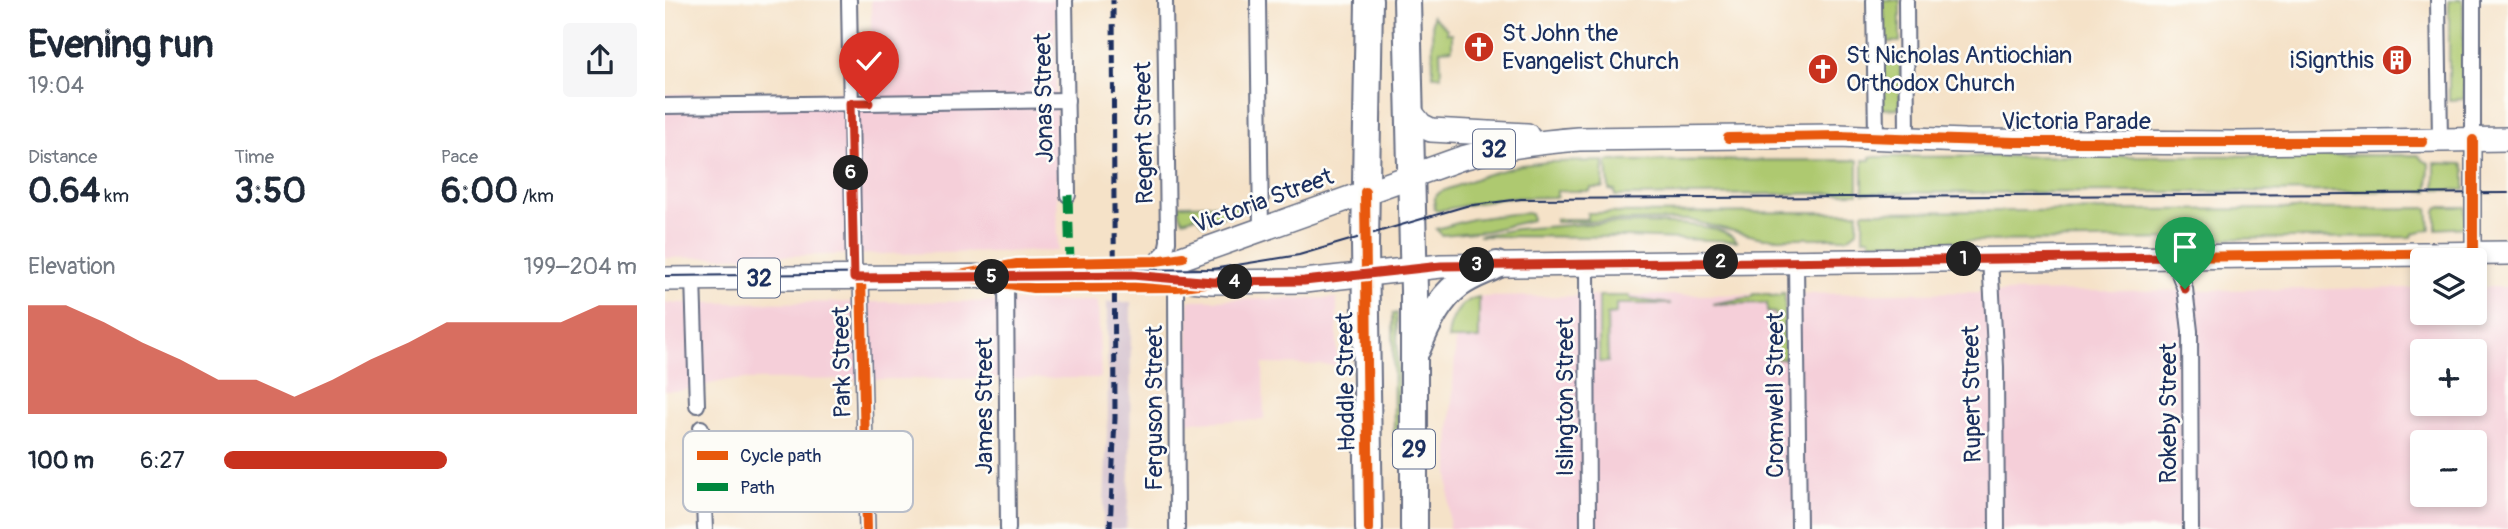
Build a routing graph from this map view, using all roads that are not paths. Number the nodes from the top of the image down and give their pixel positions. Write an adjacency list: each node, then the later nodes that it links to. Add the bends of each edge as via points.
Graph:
1 (849, 0): 12 (street, Park Street)
2 (1065, 0): 11 (street, Jonas Street)
3 (1165, 0): 32 (street, Regent Street, via 1168,241)
4 (1258, 0): 24 (street)
5 (1369, 0): 22 (highway, Hoddle Street / 29)
6 (1407, 0): 14 (highway, 29)
7 (1874, 0): 15 (street)
8 (1906, 0): 16 (street)
9 (2438, 0): 20 (street)
10 (2473, 0): 19 (street)
11 (1067, 100): 12 (street); 23 (street, Jonas Street)
12 (850, 103): 13 (street); 41 (street, Park Street)
13 (665, 106)
14 (1409, 110): 17 (main road, via 1431,130); 21 (highway, 29)
15 (1876, 137): 16 (main road, Victoria Parade / 32); 17 (main road, Victoria Parade / 32)
16 (1907, 138): 20 (main road, Victoria Parade / 32)
17 (1579, 139): 21 (main road, Victoria Parade / 32, via 1486,151)
18 (2508, 139): 19 (main road, Victoria Parade / 32)
19 (2473, 140): 20 (main road, Victoria Parade / 32); 25 (street)
20 (2440, 141)
21 (1412, 176): 22 (main road, Victoria Street / 32); 36 (highway, 29)
22 (1366, 192): 24 (main road, Victoria Street / 32); 38 (highway, Hoddle Street / 29)
23 (1068, 195)
24 (1261, 231): 29 (main road, Victoria Street / 32)
25 (2473, 248)
26 (2487, 253): 27 (main road, 32)
27 (2508, 253)
28 (2410, 254): 30 (main road, 32)
29 (1183, 257): 32 (main road, 32); 37 (main road, Victoria Street / 32)
30 (2173, 257): 31 (main road, 32); 58 (street, Rokeby Street, via 2185,289 2190,322)
31 (1990, 259): 33 (main road, 32); 57 (street, Rupert Street)
32 (1156, 261): 39 (main road, 32, via 1021,263)
33 (1796, 261): 35 (main road, 32); 56 (street, Cromwell Street)
34 (1497, 265): 35 (main road, 32); 36 (main road, 32); 46 (highway, via 1464,281 1447,296 1426,330)
35 (1587, 265): 55 (street, Islington Street)
36 (1413, 268): 38 (main road, Victoria Street / 32); 46 (highway, 29)
37 (1132, 275): 39 (main road, Victoria Street / 32); 43 (main road, Victoria Street / 32)
38 (1365, 275): 43 (main road, Victoria Street / 32, via 1320,281); 53 (highway, Hoddle Street / 29)
39 (959, 277): 41 (main road, Victoria Street / 32); 44 (main road, 32)
40 (693, 278): 41 (main road, Victoria Street / 32); 42 (main road, Victoria Street / 32); 47 (street)
41 (857, 278): 50 (street, Park Street)
42 (665, 279)
43 (1213, 282): 45 (main road, 32)
44 (1006, 283): 45 (main road, 32, via 1033,288); 51 (street, James Street)
45 (1176, 287): 52 (street, Ferguson Street)
46 (1413, 368): 54 (highway, 29)
47 (697, 405)
48 (701, 428): 49 (street)
49 (701, 431)
50 (863, 431)
51 (1007, 529)
52 (1177, 529)
53 (1369, 529)
54 (1414, 529)
55 (1588, 529)
56 (1799, 529)
57 (1997, 529)
58 (2191, 529)

